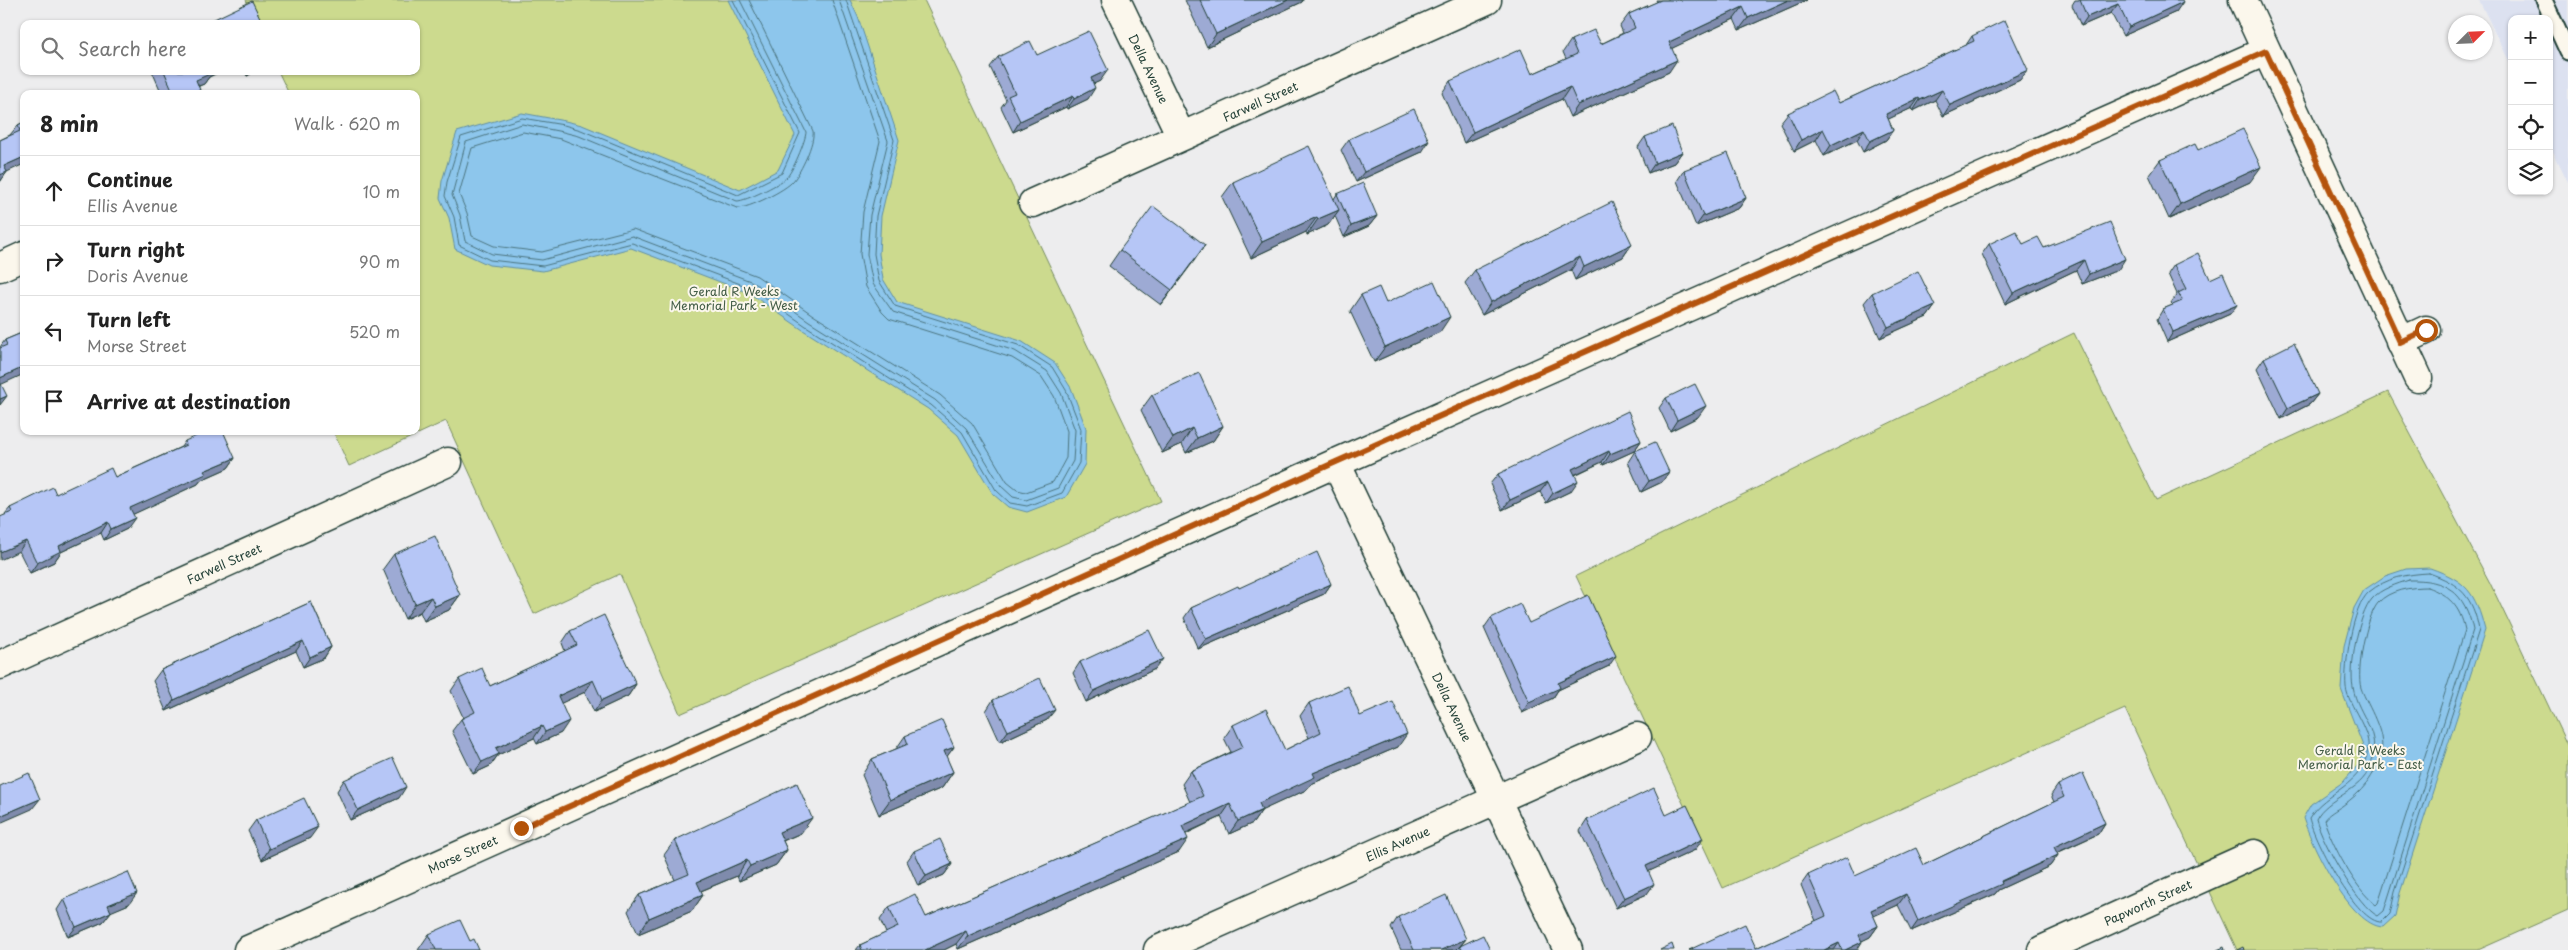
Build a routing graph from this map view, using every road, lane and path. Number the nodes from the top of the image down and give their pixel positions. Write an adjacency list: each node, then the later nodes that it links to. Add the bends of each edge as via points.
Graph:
1 (1116, 0): 7 (street, Della Avenue)
2 (1487, 0): 7 (street, Farwell Street)
3 (2243, 0): 5 (street)
4 (2544, 0): 6 (lane)
5 (2266, 51): 12 (street); 15 (street, Morse Street)
6 (2568, 52)
7 (1181, 136): 8 (street, Farwell Street)
8 (1033, 203)
9 (20, 258): 10 (street)
10 (0, 267)
11 (2426, 330): 12 (street)
12 (2400, 342): 13 (street)
13 (2418, 378)
14 (448, 462): 16 (street, Farwell Street)
15 (1336, 462): 18 (street, Della Avenue); 20 (street, Morse Street)
16 (0, 665)
17 (1637, 737): 18 (street, Ellis Avenue)
18 (1497, 799): 21 (street, Ellis Avenue); 22 (street, Della Avenue)
19 (2256, 854): 23 (street, Papworth Street)
20 (248, 950)
21 (1158, 950)
22 (1568, 950)
23 (2042, 950)

